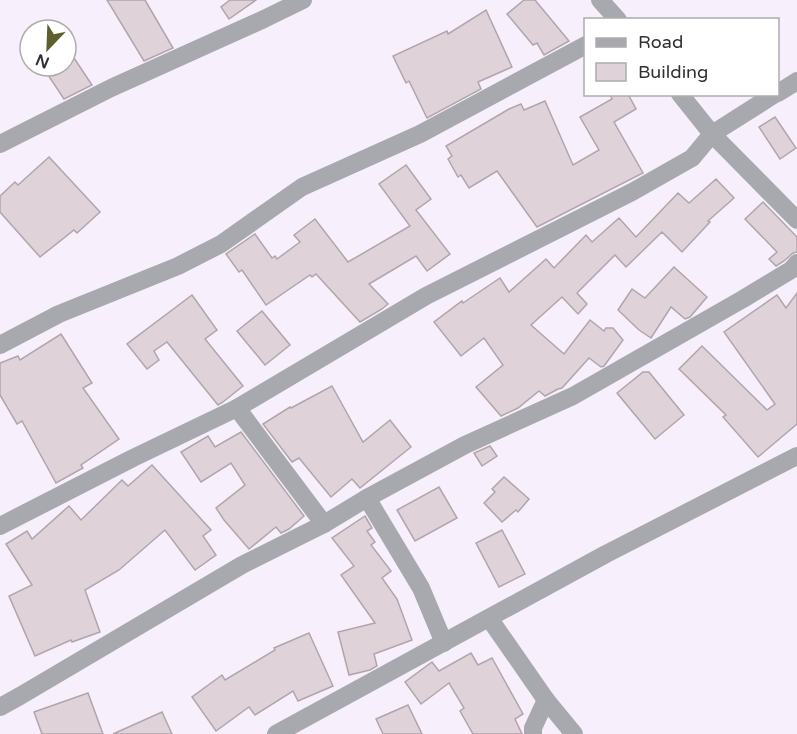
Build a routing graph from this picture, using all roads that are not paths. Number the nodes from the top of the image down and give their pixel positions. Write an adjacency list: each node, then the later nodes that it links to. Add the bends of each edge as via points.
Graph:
1 (303, 0): 10 (street)
2 (600, 0): 3 (street)
3 (616, 18)
4 (584, 46): 13 (street, via 420,134 302,187 221,244 58,314)
5 (797, 81): 6 (street)
6 (779, 92)
7 (682, 96): 9 (street)
8 (773, 96): 9 (street)
9 (712, 134): 11 (street); 14 (street, via 692,158 426,296)
10 (0, 144)
11 (797, 220)
12 (797, 263): 16 (street, via 743,299 573,396 465,445)
13 (0, 345)
14 (237, 408): 17 (street); 18 (street)
15 (797, 456): 19 (street)
16 (367, 498): 17 (street); 20 (street, via 421,588)
17 (324, 524): 22 (street, via 242,565)
18 (0, 526)
19 (489, 618): 20 (street); 21 (street)
20 (444, 643): 23 (street)
21 (546, 700): 25 (street); 26 (street)
22 (0, 707)
23 (303, 726): 24 (street)
24 (276, 734)
25 (533, 734)
26 (574, 734)

